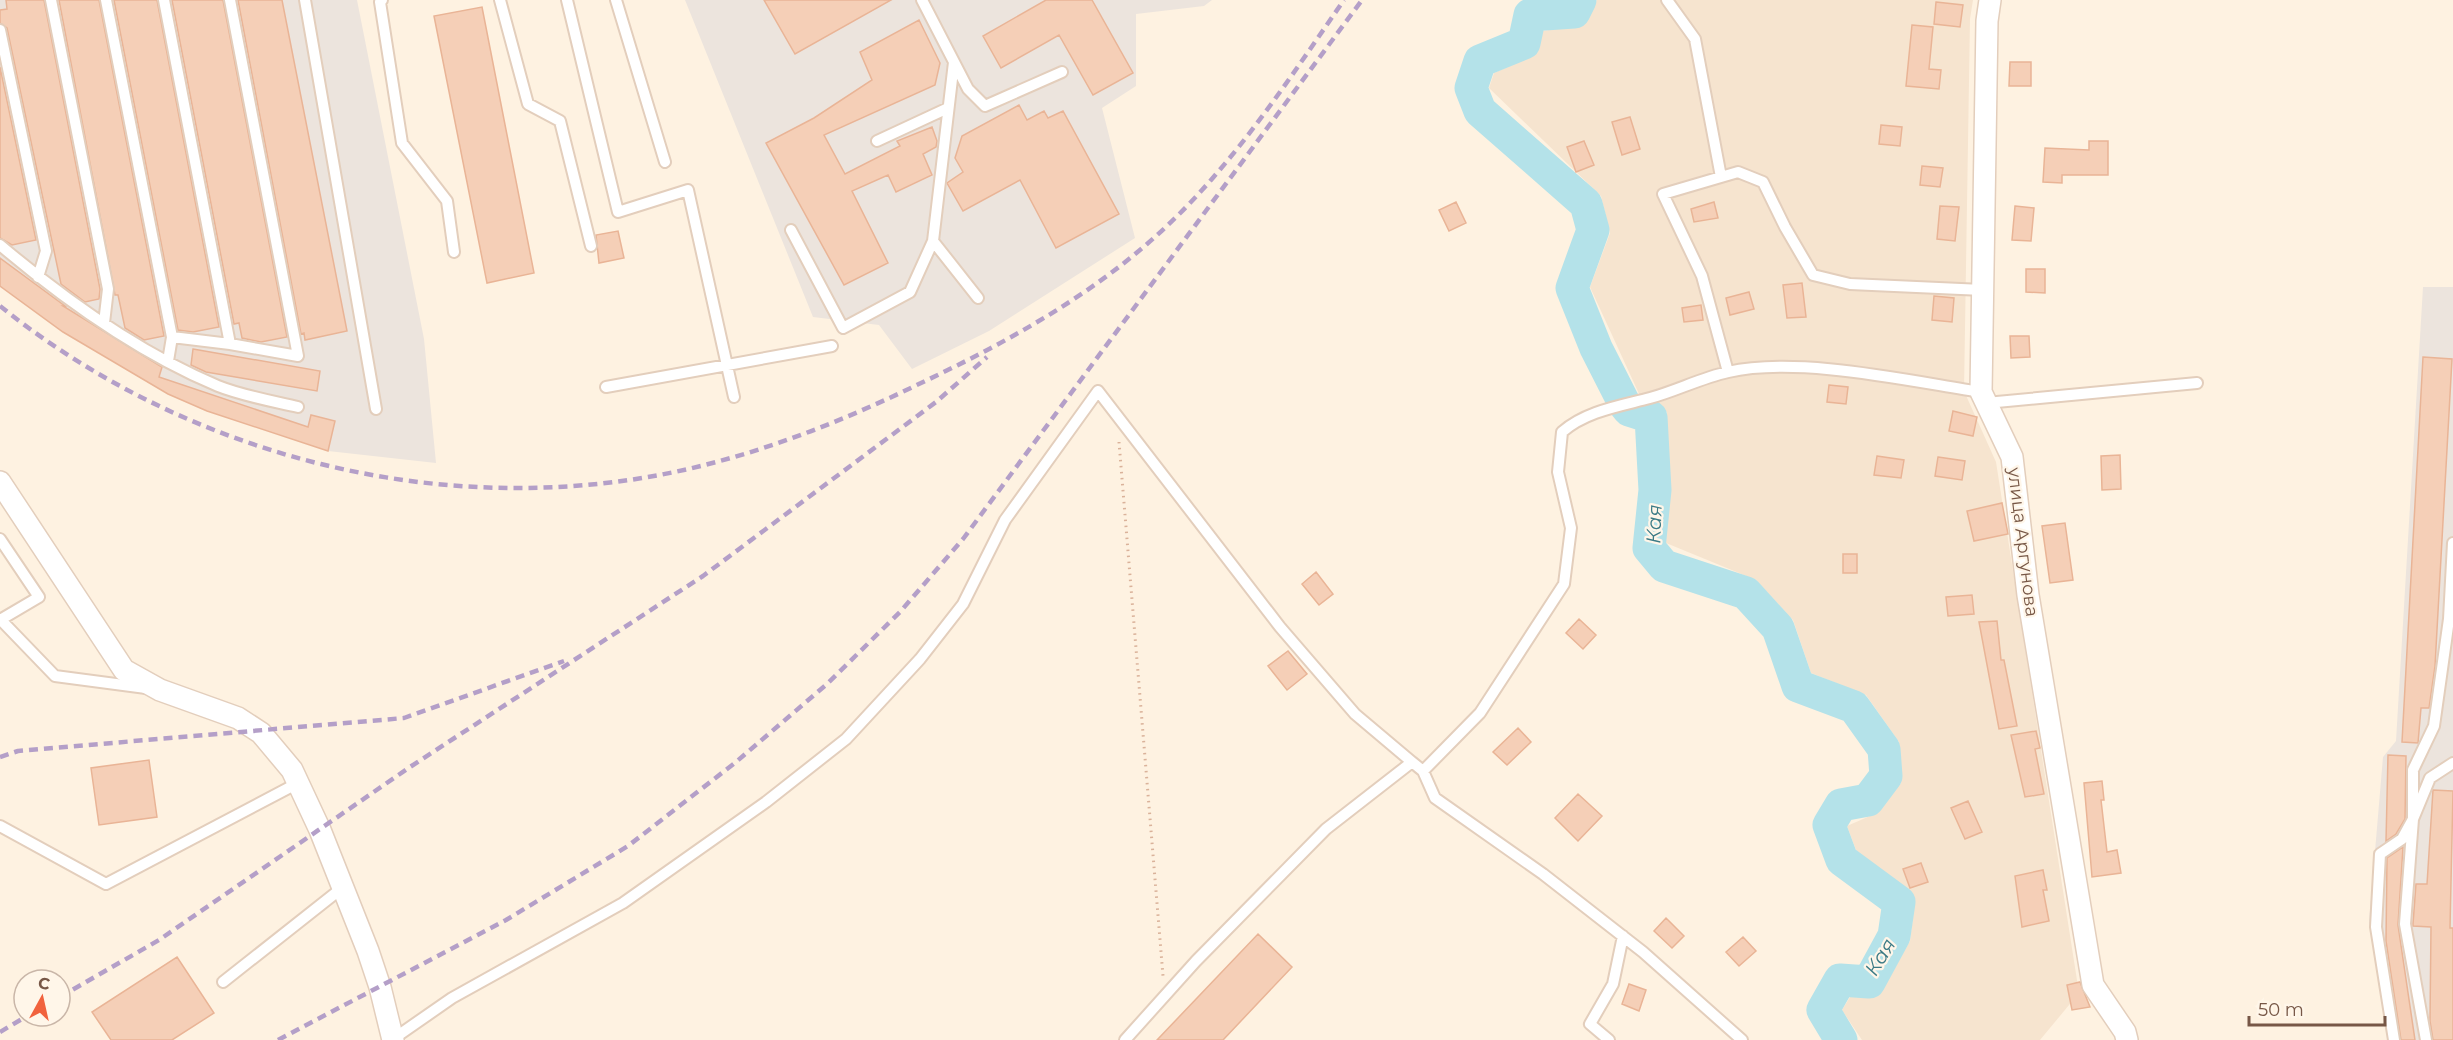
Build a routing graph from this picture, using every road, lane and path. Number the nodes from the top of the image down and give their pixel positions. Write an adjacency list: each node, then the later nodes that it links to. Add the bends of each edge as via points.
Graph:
1 (51, 0): 28 (lane, via 108,289)
2 (106, 0): 29 (lane)
3 (164, 0): 30 (lane)
4 (230, 0): 30 (lane, via 298,356)
5 (305, 0): 40 (lane)
6 (382, 0): 24 (lane, via 402,143 447,201)
7 (500, 0): 23 (lane, via 528,104 560,121)
8 (567, 0): 33 (lane, via 618,212 688,190)
9 (616, 0): 18 (lane)
10 (922, 0): 14 (lane)
11 (1667, 0): 19 (lane, via 1695,39)
12 (1990, 0): 26 (street, улица Аргунова)
13 (0, 30): 25 (lane, via 46,251)
14 (954, 62): 15 (lane, via 968,89 985,106); 16 (lane)
15 (1062, 72)
16 (948, 108): 17 (lane); 21 (lane)
17 (877, 141)
18 (665, 162)
19 (1721, 177): 26 (lane, via 1738,172 1763,182 1814,275 1850,284); 34 (lane, via 1663,194 1702,276)
20 (791, 230): 21 (lane, via 843,328 910,292)
21 (933, 241): 27 (lane)
22 (0, 245): 25 (lane)
23 (591, 246)
24 (454, 252)
25 (38, 277): 28 (lane)
26 (1983, 290): 38 (street, улица Аргунова)
27 (978, 298)
28 (104, 323): 32 (lane)
29 (172, 337): 30 (lane); 32 (lane)
30 (230, 344)
31 (832, 346): 33 (lane)
32 (168, 361): 39 (lane, via 220,387)
33 (727, 365): 36 (lane); 37 (lane)
34 (1728, 372): 38 (lane, via 1786,367 1863,374); 49 (lane, via 1577,419 1562,432 1558,472 1571,528 1564,584 1480,713)
35 (2197, 384): 38 (lane)
36 (606, 387)
37 (734, 397)
38 (1984, 397): 61 (street, улица Аргунова, via 2012,457 2028,595 2093,985)
39 (298, 407)
40 (376, 410)
41 (1117, 417): 47 (lane, via 1280,627 1355,714); 56 (path); 57 (lane, via 1098,392 1005,520 963,604 846,739 766,802 623,903 452,998)
42 (0, 482): 46 (street, via 124,670)
43 (0, 539): 45 (lane, via 39,597)
44 (2453, 543): 51 (lane, via 2449,619 2434,726 2413,770)
45 (0, 620): 46 (lane, via 55,676)
46 (160, 690): 50 (street, via 238,718 257,730 292,770)
47 (1412, 762): 49 (lane); 56 (lane, via 1326,830)
48 (2453, 763): 51 (lane, via 2430,778)
49 (1423, 771): 54 (lane, via 1435,798)
50 (298, 783): 52 (lane, via 106,884); 53 (street)
51 (2413, 819): 62 (lane, via 2402,839 2380,854 2376,927); 63 (lane, via 2405,924)
52 (0, 826)
53 (342, 888): 55 (lane); 57 (street, via 380,987)
54 (1623, 936): 59 (lane, via 1612,984 1590,1024); 60 (lane)
55 (222, 982)
56 (1165, 996): 58 (lane)
57 (393, 1040)
58 (1125, 1040)
59 (1609, 1040)
60 (1742, 1040)
61 (2127, 1040)
62 (2394, 1040)
63 (2426, 1040)

